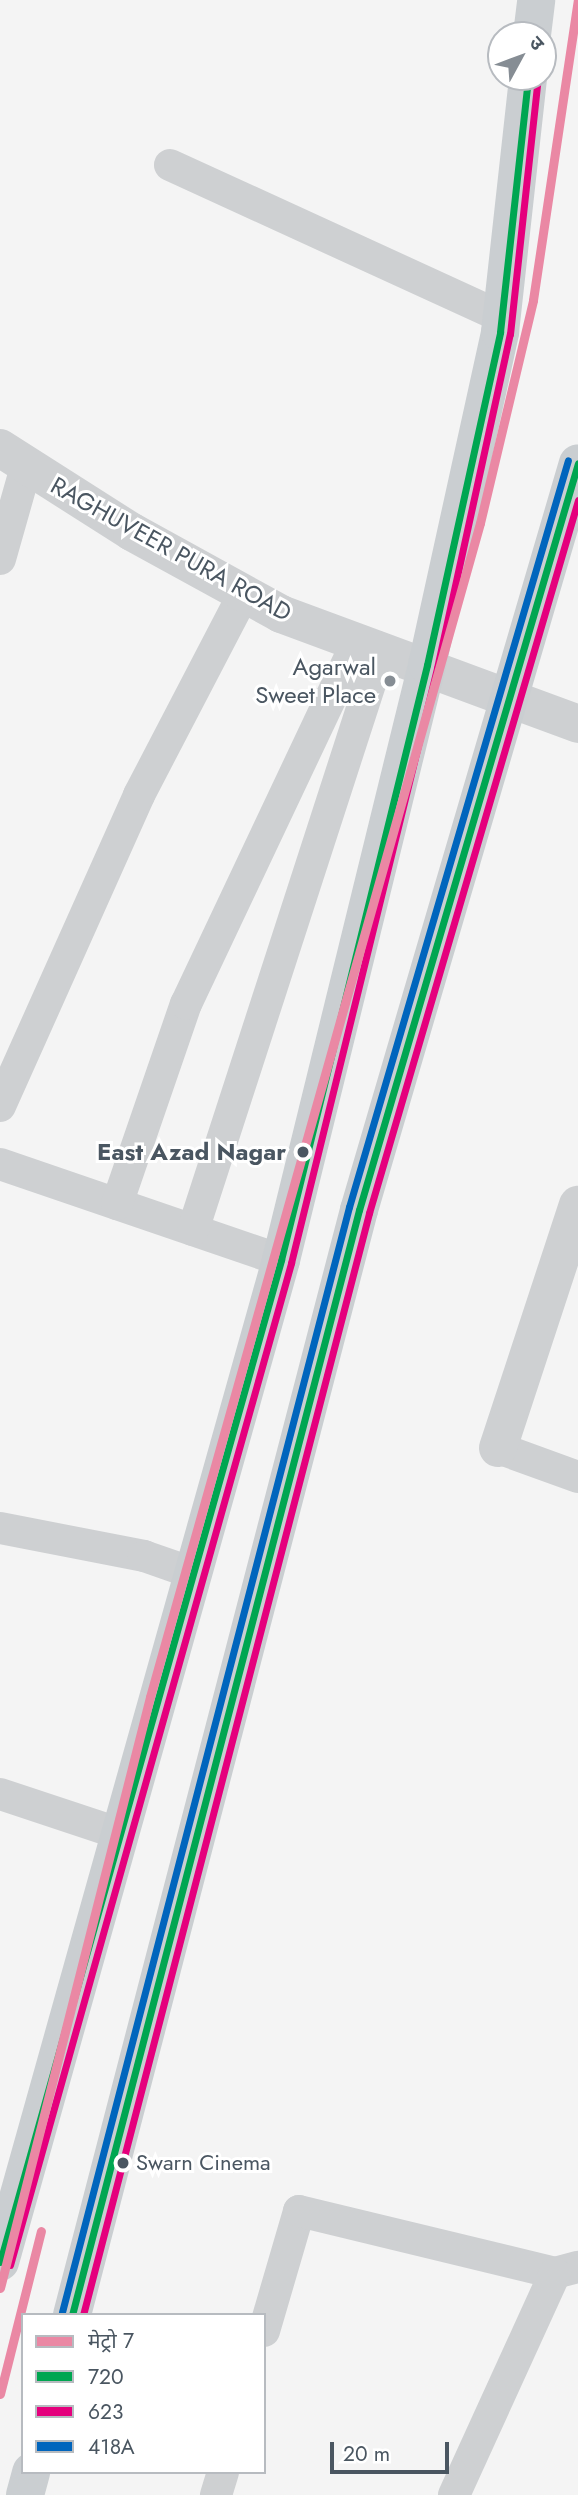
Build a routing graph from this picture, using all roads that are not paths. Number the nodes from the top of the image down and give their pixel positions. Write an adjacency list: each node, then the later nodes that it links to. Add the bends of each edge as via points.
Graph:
1 (536, 0): 2 (main road)
2 (534, 21)
3 (526, 91): 5 (main road)
4 (170, 165): 5 (street)
5 (502, 317): 11 (main road)
6 (13, 457): 8 (street); 9 (street, RAGHUVEER PURA ROAD)
7 (578, 463): 12 (main road)
8 (0, 559)
9 (243, 593): 10 (street, RAGHUVEER PURA ROAD); 14 (street, via 139,795)
10 (369, 646): 11 (street, RAGHUVEER PURA ROAD); 16 (street, via 186,1004); 18 (street)
11 (427, 665): 12 (street, RAGHUVEER PURA ROAD); 20 (main road)
12 (510, 699): 13 (street, RAGHUVEER PURA ROAD); 29 (main road, via 359,1210)
13 (578, 724)
14 (0, 1106)
15 (0, 1164): 16 (street)
16 (117, 1204): 18 (street)
17 (578, 1205): 19 (street)
18 (193, 1230): 20 (street)
19 (570, 1253): 21 (street)
20 (281, 1260): 24 (main road)
21 (498, 1448): 22 (street)
22 (578, 1477)
23 (0, 1528): 24 (street, via 144,1556)
24 (190, 1572): 26 (main road)
25 (0, 1794): 26 (street)
26 (118, 1833): 27 (main road)
27 (0, 2262)
28 (566, 2270): 30 (street, via 299,2211); 35 (street)
29 (73, 2313)
30 (266, 2324)
31 (30, 2474): 33 (main road)
32 (222, 2474): 34 (street)
33 (25, 2495)
34 (216, 2495)
35 (454, 2495)

